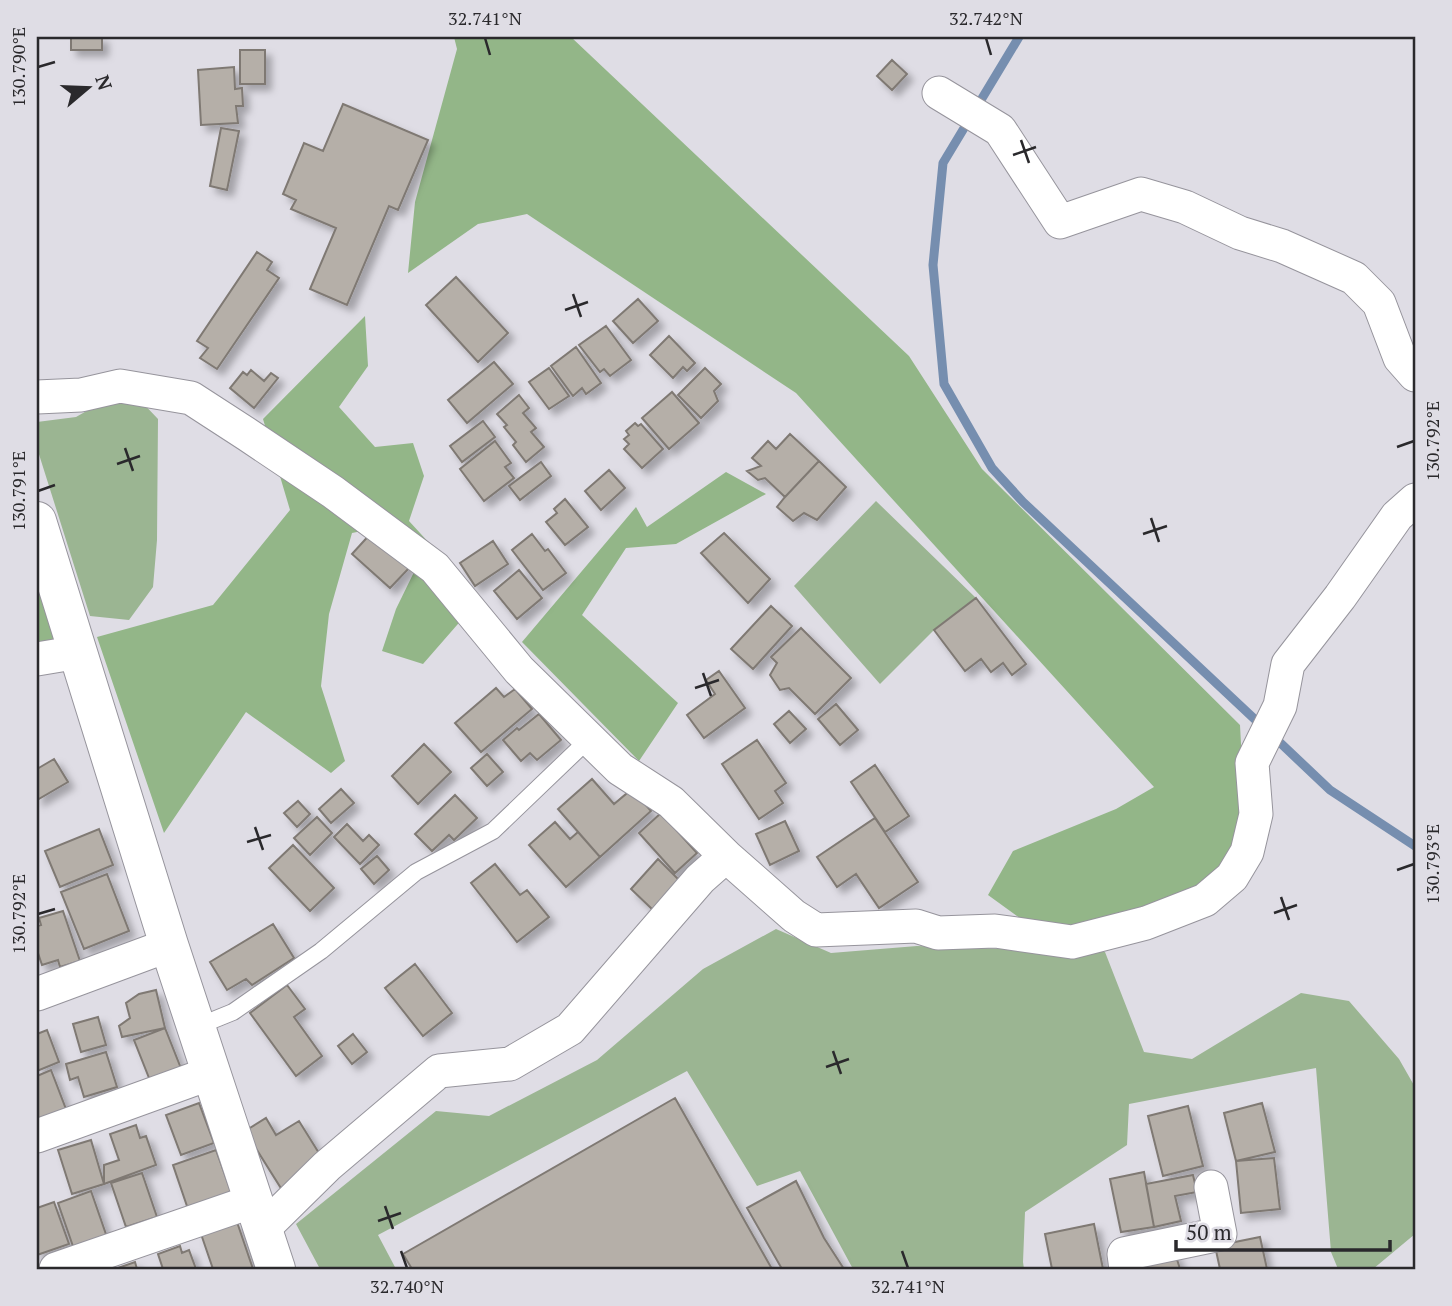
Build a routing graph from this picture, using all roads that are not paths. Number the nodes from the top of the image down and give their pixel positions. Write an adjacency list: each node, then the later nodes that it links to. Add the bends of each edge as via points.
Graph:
1 (939, 93): 2 (street, via 1000,130 1060,222 1141,194 1185,207 1354,278 1379,303 1400,358)
2 (1415, 375)
3 (37, 397): 8 (street, via 81,395 120,386 191,398 333,492 435,568 519,670)
4 (1415, 500): 9 (street, via 1397,516 1288,664 1280,706 1252,762 1256,814 1247,852 1232,877 1205,900 1146,923 1072,942 995,931 938,933 916,926 816,930)
5 (37, 521): 6 (street)
6 (79, 652): 7 (street); 10 (street)
7 (37, 659)
8 (589, 739): 9 (street, via 620,769 671,802); 12 (lane, via 493,831 416,872 321,951 233,1012)
9 (726, 856): 16 (street, via 700,879 570,1029 510,1064 439,1071 327,1166)
10 (169, 945): 11 (street); 12 (street)
11 (37, 994)
12 (195, 1027): 13 (street)
13 (211, 1073): 14 (street); 16 (street)
14 (37, 1136)
15 (1211, 1186): 17 (street, via 1220,1234)
16 (258, 1215): 18 (street); 19 (street)
17 (1188, 1255): 20 (street, via 1124,1254)
18 (56, 1269)
19 (276, 1269)
20 (1126, 1269)

